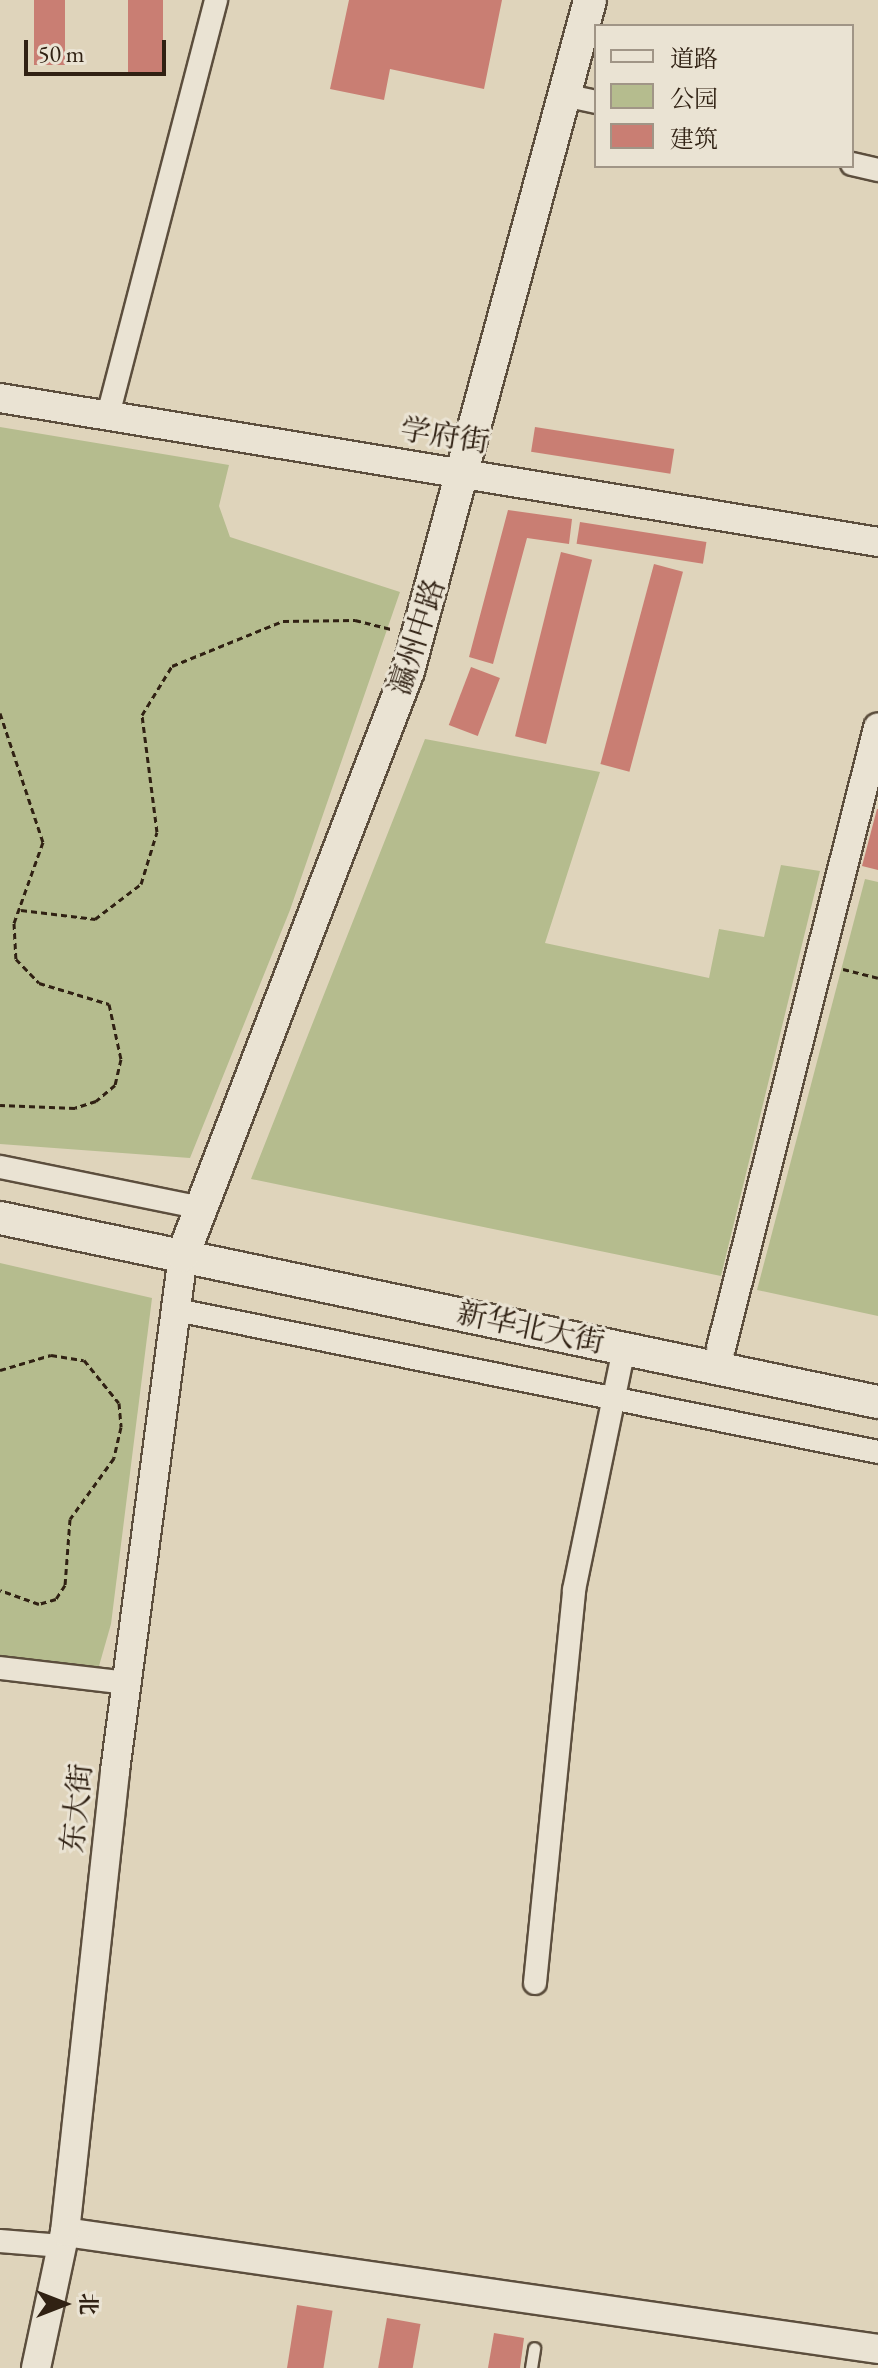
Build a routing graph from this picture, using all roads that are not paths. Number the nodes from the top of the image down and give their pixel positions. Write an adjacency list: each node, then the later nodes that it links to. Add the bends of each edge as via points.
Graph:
1 (216, 0): 8 (street)
2 (590, 0): 3 (main road, 瀛州中路)
3 (564, 95): 4 (street); 9 (main road, 瀛州中路)
4 (594, 102)
5 (854, 164): 6 (street)
6 (878, 170)
7 (0, 398): 8 (street, 学府街)
8 (108, 415): 9 (street, 学府街)
9 (464, 474): 10 (street, 学府街); 15 (main road, 瀛州中路, via 419,635)
10 (878, 542)
11 (878, 728): 18 (street)
12 (0, 1167): 15 (street)
13 (0, 1198): 15 (main road)
14 (0, 1218): 15 (main road)
15 (191, 1233): 16 (street, 东大街); 17 (main road, 新华北大街); 18 (main road, 新华北大街)
16 (177, 1310): 20 (street); 24 (street, 东大街)
17 (624, 1348): 20 (street); 21 (main road, 新华北大街)
18 (721, 1348): 19 (main road, 新华北大街)
19 (878, 1381)
20 (613, 1398): 22 (street); 25 (street, via 574,1590)
21 (878, 1402)
22 (878, 1452)
23 (0, 1668): 24 (street)
24 (127, 1683): 26 (street, 东大街)
25 (535, 1983)
26 (63, 2239): 27 (street); 29 (street); 30 (street, 东大街)
27 (0, 2241)
28 (534, 2348): 31 (lane)
29 (878, 2349)
30 (36, 2368)
31 (531, 2368)

